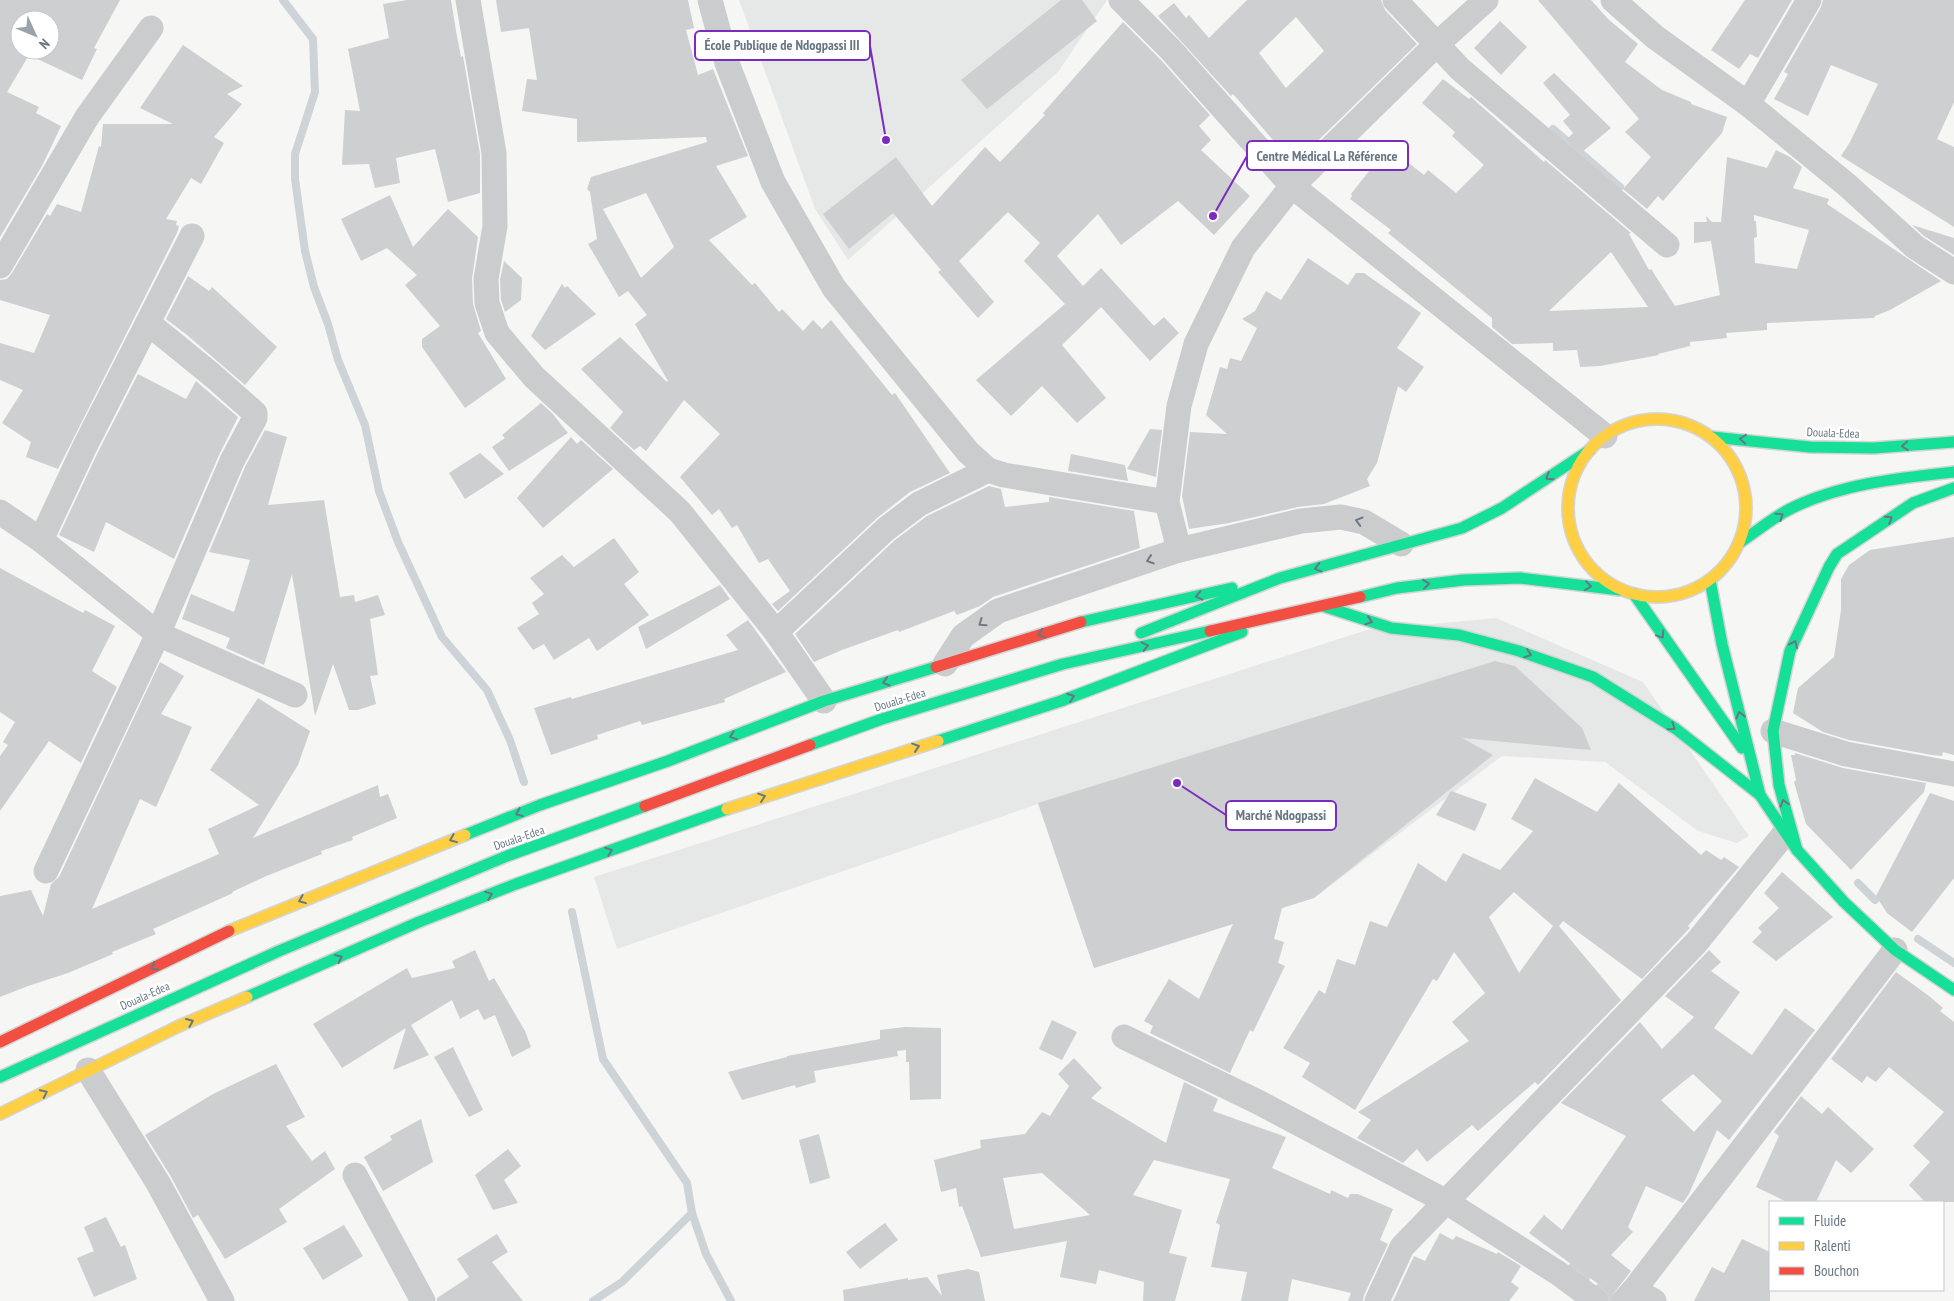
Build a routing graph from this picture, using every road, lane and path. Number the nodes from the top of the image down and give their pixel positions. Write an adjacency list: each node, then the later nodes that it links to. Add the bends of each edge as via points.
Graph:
1 (468, 0): 35 (street, via 494,153 496,226 486,279 487,303 497,333 534,377 680,512)
2 (710, 0): 20 (street, via 727,63 773,182 834,288 951,432)
3 (1121, 0): 11 (street)
4 (1395, 0): 9 (street)
5 (1486, 0): 9 (street)
6 (1613, 0): 10 (street, via 1655,37)
7 (1808, 0): 10 (street)
8 (150, 28): 14 (street, via 87,117)
9 (1436, 45): 11 (street); 13 (street, via 1460,69)
10 (1748, 104): 15 (street, via 1847,185 1915,247)
11 (1292, 186): 19 (street); 23 (street, via 1243,248 1196,344 1179,406)
12 (192, 236): 16 (street)
13 (1668, 245)
14 (0, 266)
15 (1954, 272)
16 (148, 324): 25 (street); 36 (street, via 255,413)
17 (1712, 437): 18 (main road, Douala-Edea, one-way to 17, via 1874,448 1819,447); 19 (main road, via 1691,425 1669,419 1646,419 1625,425); 26 (main road, via 1728,453 1740,474 1746,496 1746,520)
18 (1954, 442)
19 (1597, 443): 27 (main road, one-way to 27, via 1502,508 1462,528); 31 (main road, via 1577,470 1569,492 1568,516 1573,539 1584,560 1600,577)
20 (988, 470): 23 (street); 35 (street, via 919,504 886,528)
21 (1954, 472): 26 (main road, one-way to 21, via 1789,510 1817,497 1900,478)
22 (1954, 488): 41 (main road, one-way to 22, via 1790,651 1837,554 1913,503)
23 (1167, 502): 28 (street)
24 (0, 512): 25 (street)
25 (41, 540): 36 (street)
26 (1740, 543): 30 (main road)
27 (1401, 544): 28 (street, one-way to 28, via 1364,522 1341,517 1301,521); 29 (main road, one-way to 29)
28 (1179, 550): 37 (street, one-way to 37, via 998,611 964,636)
29 (1280, 578): 37 (main road, one-way to 37, via 1089,620); 38 (main road, Douala-Edea)
30 (1710, 580): 32 (main road, via 1689,591 1667,597); 42 (main road, one-way to 30, via 1722,644)
31 (1620, 590): 32 (main road); 33 (main road, one-way to 31, via 1397,588 1463,580 1520,578)
32 (1634, 594): 42 (main road, one-way to 42)
33 (1323, 606): 34 (main road); 44 (main road, one-way to 44, via 1391,628 1467,638 1518,651 1593,677 1676,729)
34 (1293, 613): 38 (main road, Douala-Edea, one-way to 34); 51 (main road, one-way to 34, via 179,1026 419,922 516,884 741,804 1061,701)
35 (776, 632): 40 (street)
36 (158, 634): 39 (street); 46 (street)
37 (945, 664): 40 (main road, one-way to 40)
38 (1063, 664): 52 (main road, Douala-Edea, via 882,719 507,856 279,951)
39 (295, 695)
40 (824, 700): 50 (main road, one-way to 50, via 668,761 540,805 239,926)
41 (1773, 731): 43 (street, via 1846,754); 45 (main road, one-way to 41, via 1779,785)
42 (1752, 763): 44 (main road)
43 (1954, 774)
44 (1760, 795): 45 (main road)
45 (1791, 841): 47 (main road, via 1844,902); 55 (street)
46 (46, 871)
47 (1895, 950): 48 (main road); 56 (street)
48 (1954, 990)
49 (1124, 1037): 55 (street, via 1258,1102)
50 (0, 1042)
51 (88, 1070): 53 (main road, one-way to 51); 57 (street, via 158,1183)
52 (0, 1077)
53 (0, 1114)
54 (355, 1175): 58 (street)
55 (1446, 1201): 59 (street, via 1402,1247); 60 (street)
56 (1638, 1297)
57 (222, 1301)
58 (423, 1301)
59 (1377, 1301)
60 (1596, 1301)

